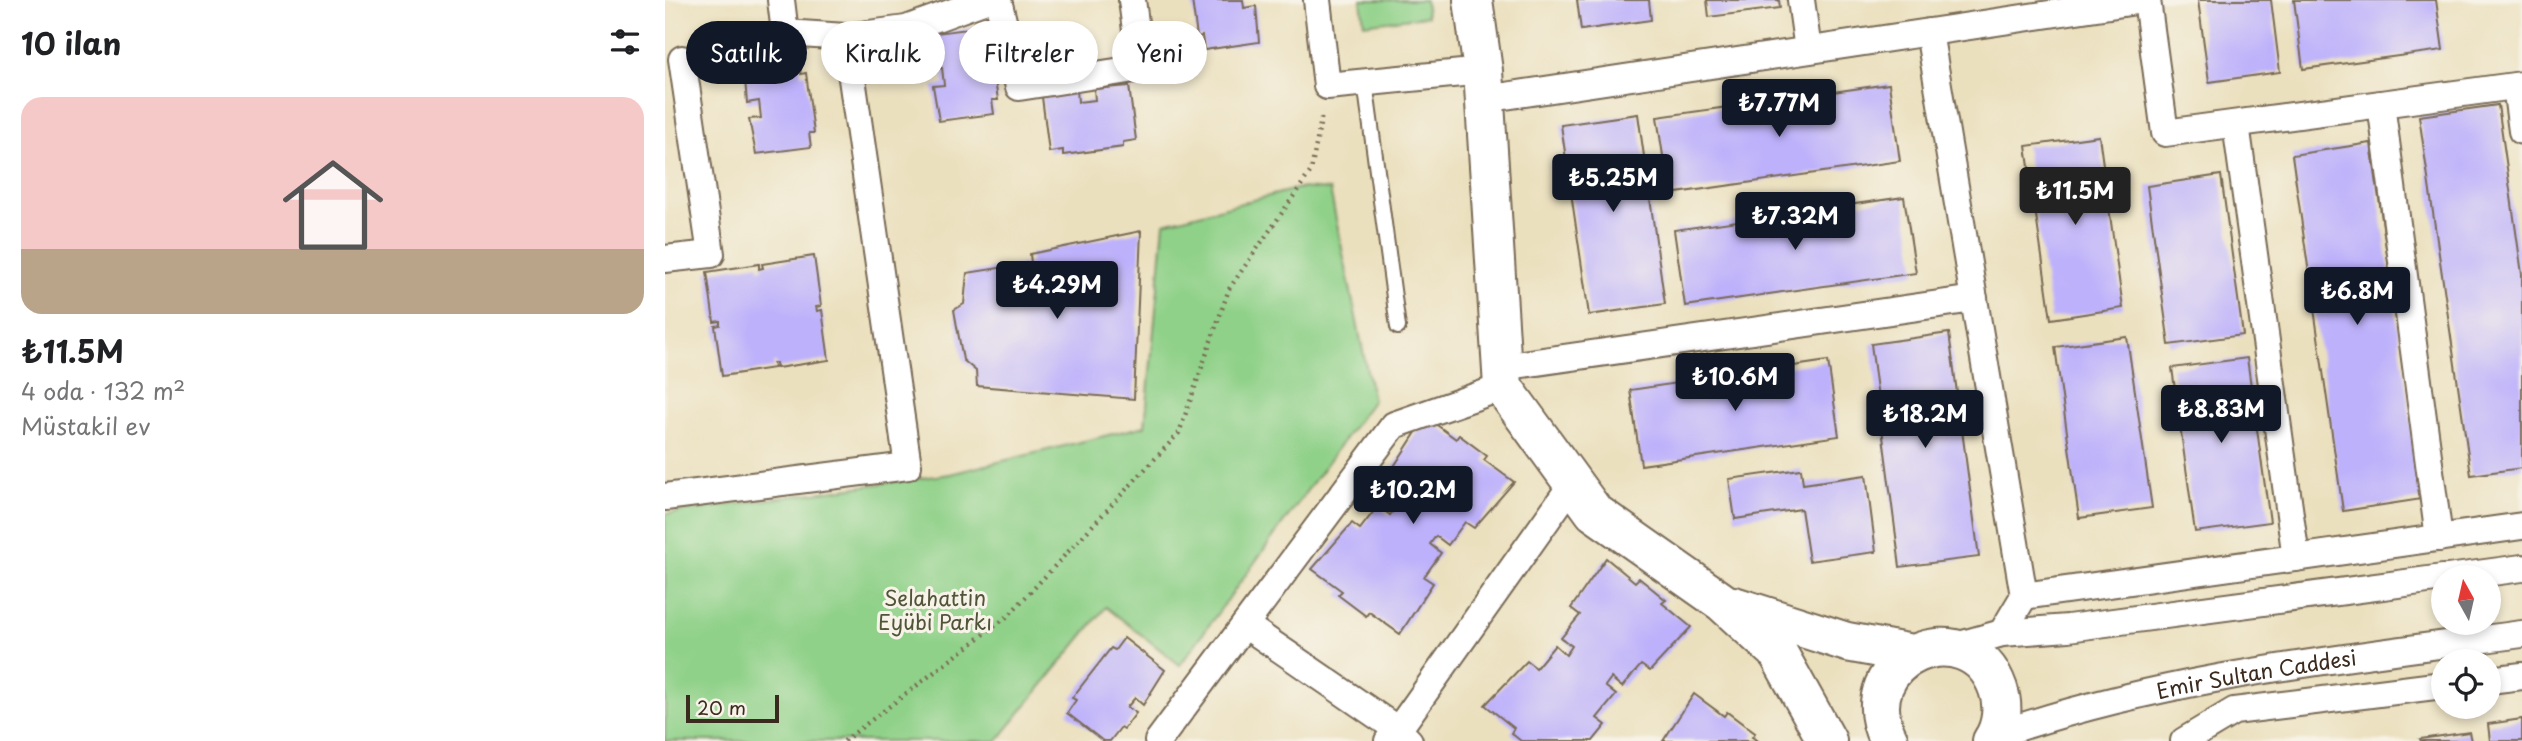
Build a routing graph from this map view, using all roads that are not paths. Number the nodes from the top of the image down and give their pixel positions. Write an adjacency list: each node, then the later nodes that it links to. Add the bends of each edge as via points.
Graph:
1 (781, 0): 11 (street, via 785,33)
2 (986, 0): 9 (street)
3 (998, 0): 4 (street, via 1019,87 1141,68)
4 (1132, 0)
5 (1317, 0): 14 (street, via 1327,86)
6 (1473, 0): 16 (street)
7 (1801, 0): 12 (street)
8 (2145, 0): 10 (street); 19 (street, via 2165,133)
9 (928, 21)
10 (1929, 32): 12 (street); 22 (street)
11 (821, 35)
12 (1808, 50): 16 (street)
13 (682, 60): 21 (street, via 711,254)
14 (1365, 82): 16 (street); 23 (lane)
15 (853, 84): 26 (street, via 908,466)
16 (1484, 85): 24 (street)
17 (2519, 85): 18 (street); 20 (street)
18 (2381, 104): 19 (street); 28 (street)
19 (2236, 124): 29 (street)
20 (2522, 131)
21 (665, 260)
22 (1974, 299): 24 (street); 33 (street)
23 (1398, 327)
24 (1503, 377): 25 (street); 35 (street, via 1394,425)
25 (1573, 483): 34 (street, via 1594,512); 44 (street)
26 (665, 497)
27 (2522, 526): 28 (street)
28 (2439, 538): 29 (street)
29 (2296, 558): 33 (street)
30 (2522, 568): 31 (street)
31 (2501, 571)
32 (2431, 580): 36 (street)
33 (2024, 596): 36 (street)
34 (1722, 602): 39 (street, via 1847,642); 47 (street, via 1777,653)
35 (1245, 625): 44 (street); 46 (street)
36 (2002, 633): 38 (street)
37 (2522, 634): 45 (street, Emir Sultan Caddesi, via 2244,672 2131,695)
38 (1949, 648): 39 (street); 45 (street, via 1967,653 1995,679 2001,707)
39 (1912, 654): 43 (street, via 1895,667 1884,685)
40 (2522, 676): 41 (street)
41 (2501, 679)
42 (2431, 686): 49 (street, via 2234,711)
43 (1884, 723): 48 (street)
44 (1398, 737)
45 (1994, 738)
46 (1159, 741)
47 (1827, 741)
48 (1853, 741)
49 (2184, 741)

